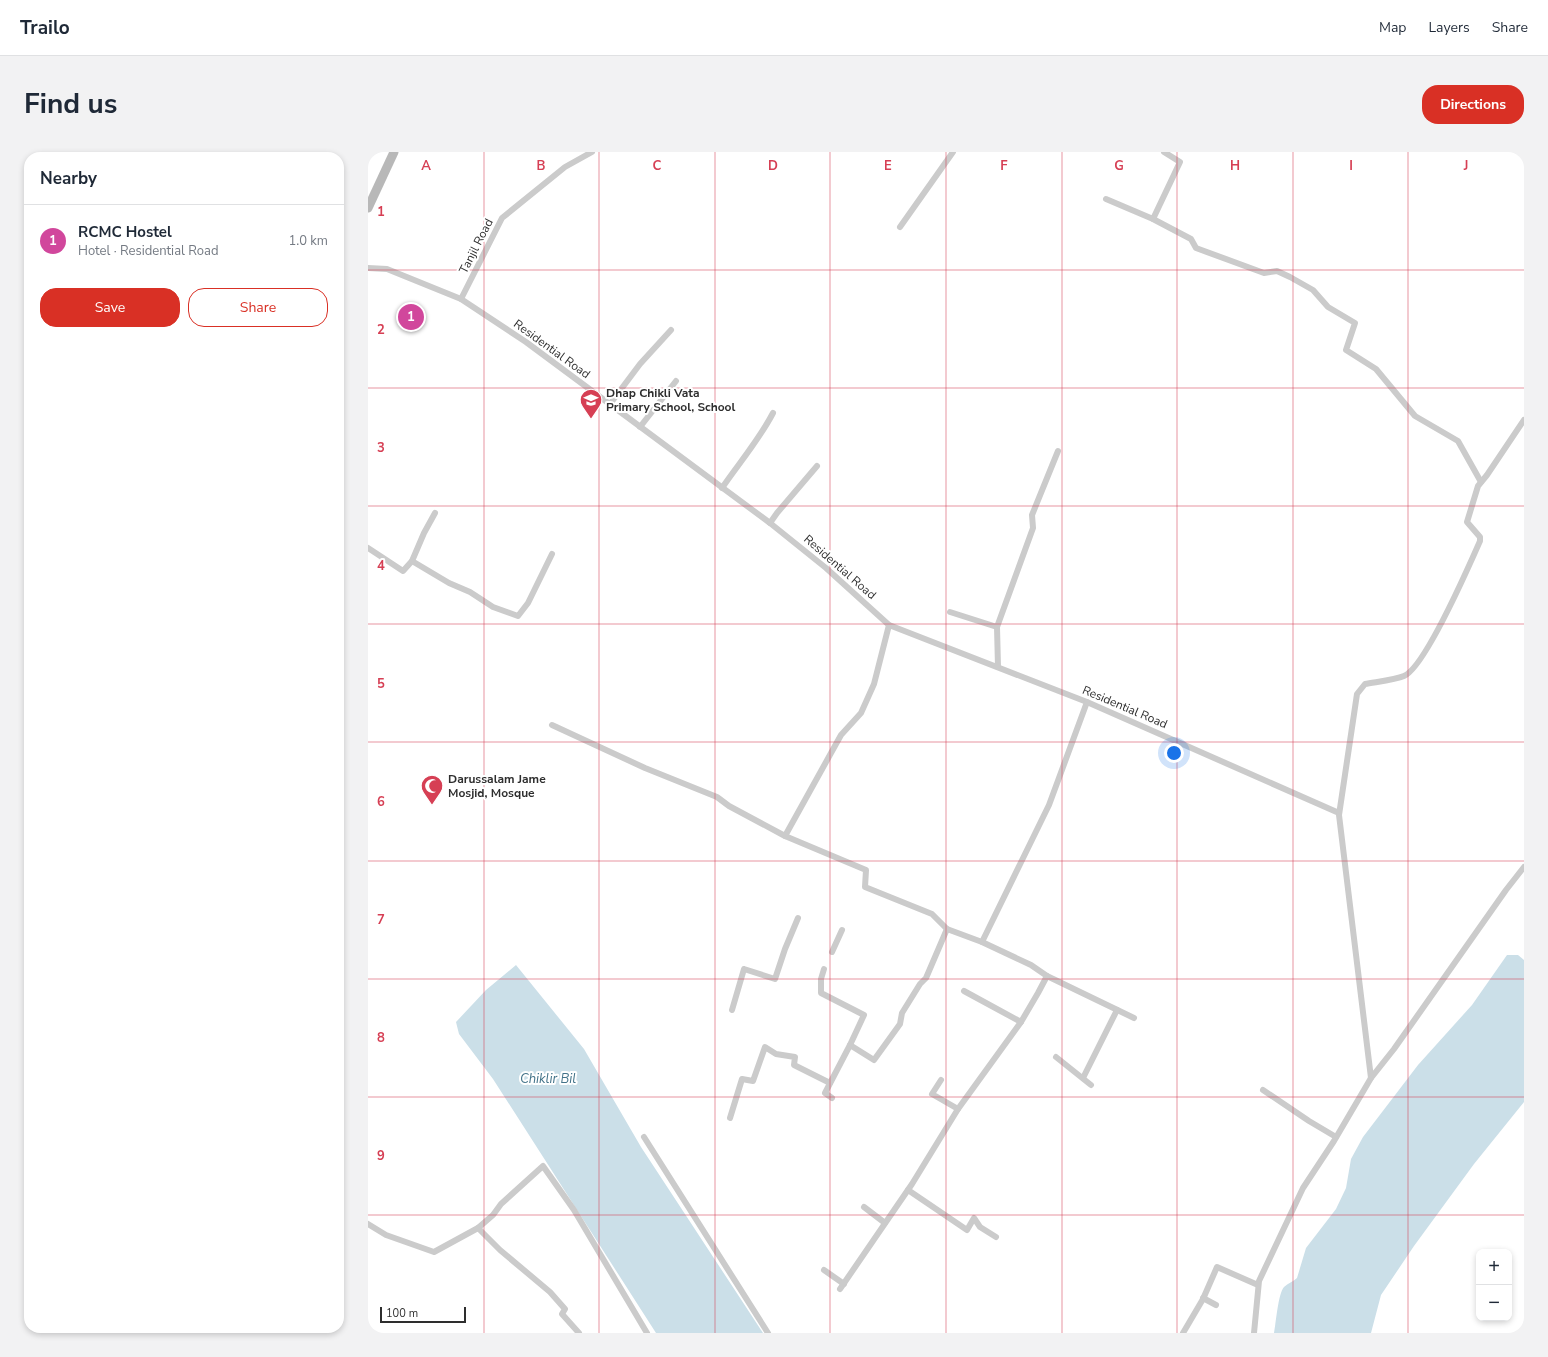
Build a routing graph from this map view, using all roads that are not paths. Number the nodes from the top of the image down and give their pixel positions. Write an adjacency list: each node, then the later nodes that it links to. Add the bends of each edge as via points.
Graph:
1 (394, 152): 6 (main road)
2 (592, 152): 10 (street, Tanjil Road, via 565,167 502,218)
3 (952, 152): 8 (street)
4 (1164, 152): 7 (street, via 1180,162)
5 (1106, 199): 7 (street)
6 (368, 208)
7 (1152, 219): 19 (street, via 1191,239 1196,248 1264,273 1277,271 1290,277 1313,290 1328,307 1355,323 1346,350 1376,369 1414,416 1458,441)
8 (900, 227)
9 (368, 268): 10 (street, Residential Road, via 387,269)
10 (461, 299): 13 (street, Residential Road, via 526,342)
11 (671, 330): 13 (street, via 640,364)
12 (676, 381): 16 (street)
13 (610, 404): 16 (street, Residential Road)
14 (773, 413): 20 (street)
15 (1524, 420): 19 (street)
16 (640, 427): 20 (street, Residential Road)
17 (1058, 451): 28 (street, via 1032,516 1033,528)
18 (817, 466): 22 (street)
19 (1481, 482): 32 (street, via 1467,522 1480,537 1480,541 1458,592 1421,658 1404,676 1364,684 1357,694)
20 (722, 488): 22 (street, Residential Road)
21 (435, 513): 25 (street)
22 (770, 523): 27 (street, Residential Road)
23 (368, 548): 25 (street, via 403,571)
24 (552, 554): 25 (street, via 528,603 518,616 493,607)
25 (412, 561)
26 (950, 612): 28 (street)
27 (890, 625): 29 (street, Residential Road); 33 (street, via 874,684 861,714 841,735)
28 (998, 627): 29 (street)
29 (998, 667): 30 (street, Residential Road)
30 (1088, 702): 32 (street, Residential Road); 38 (street, via 1049,805)
31 (552, 725): 33 (street, via 717,797)
32 (1339, 813): 50 (street)
33 (786, 836): 36 (street, via 866,870 865,887 932,914)
34 (1524, 867): 50 (street)
35 (798, 918): 43 (street, via 775,979 744,969)
36 (947, 929): 38 (street); 47 (street, via 926,978 902,1013 900,1024 874,1060)
37 (842, 930): 39 (street)
38 (982, 942): 41 (street, via 1031,965)
39 (832, 952)
40 (824, 969): 47 (street, via 821,994 864,1015)
41 (1047, 976): 44 (street); 46 (street)
42 (964, 991): 46 (street)
43 (732, 1010)
44 (1117, 1010): 45 (street); 49 (street)
45 (1134, 1018)
46 (1021, 1022): 56 (street)
47 (850, 1045): 52 (street)
48 (1056, 1057): 49 (street)
49 (1083, 1078): 53 (street)
50 (1371, 1078): 59 (street)
51 (941, 1080): 56 (street, via 932,1094)
52 (830, 1083): 55 (street, via 825,1093); 57 (street, via 794,1065 795,1057 776,1054 765,1047 753,1081 742,1079)
53 (1091, 1084)
54 (1263, 1090): 59 (street)
55 (832, 1098)
56 (958, 1109): 60 (street)
57 (730, 1118)
58 (644, 1136): 72 (street)
59 (1336, 1137): 67 (street, via 1303,1188)
60 (908, 1190): 62 (street); 65 (street, via 967,1230 974,1218 980,1227)
61 (864, 1207): 62 (street)
62 (885, 1223): 66 (street, via 842,1287)
63 (368, 1224): 64 (street, via 386,1235 434,1252)
64 (478, 1228): 70 (street, via 550,1292 565,1309 562,1314); 71 (street, via 543,1166 574,1210)
65 (996, 1237)
66 (824, 1270)
67 (1258, 1285): 68 (street, via 1217,1267); 74 (street)
68 (1203, 1298): 69 (street); 73 (street)
69 (1216, 1305)
70 (579, 1333)
71 (647, 1333)
72 (768, 1333)
73 (1183, 1333)
74 (1254, 1333)

